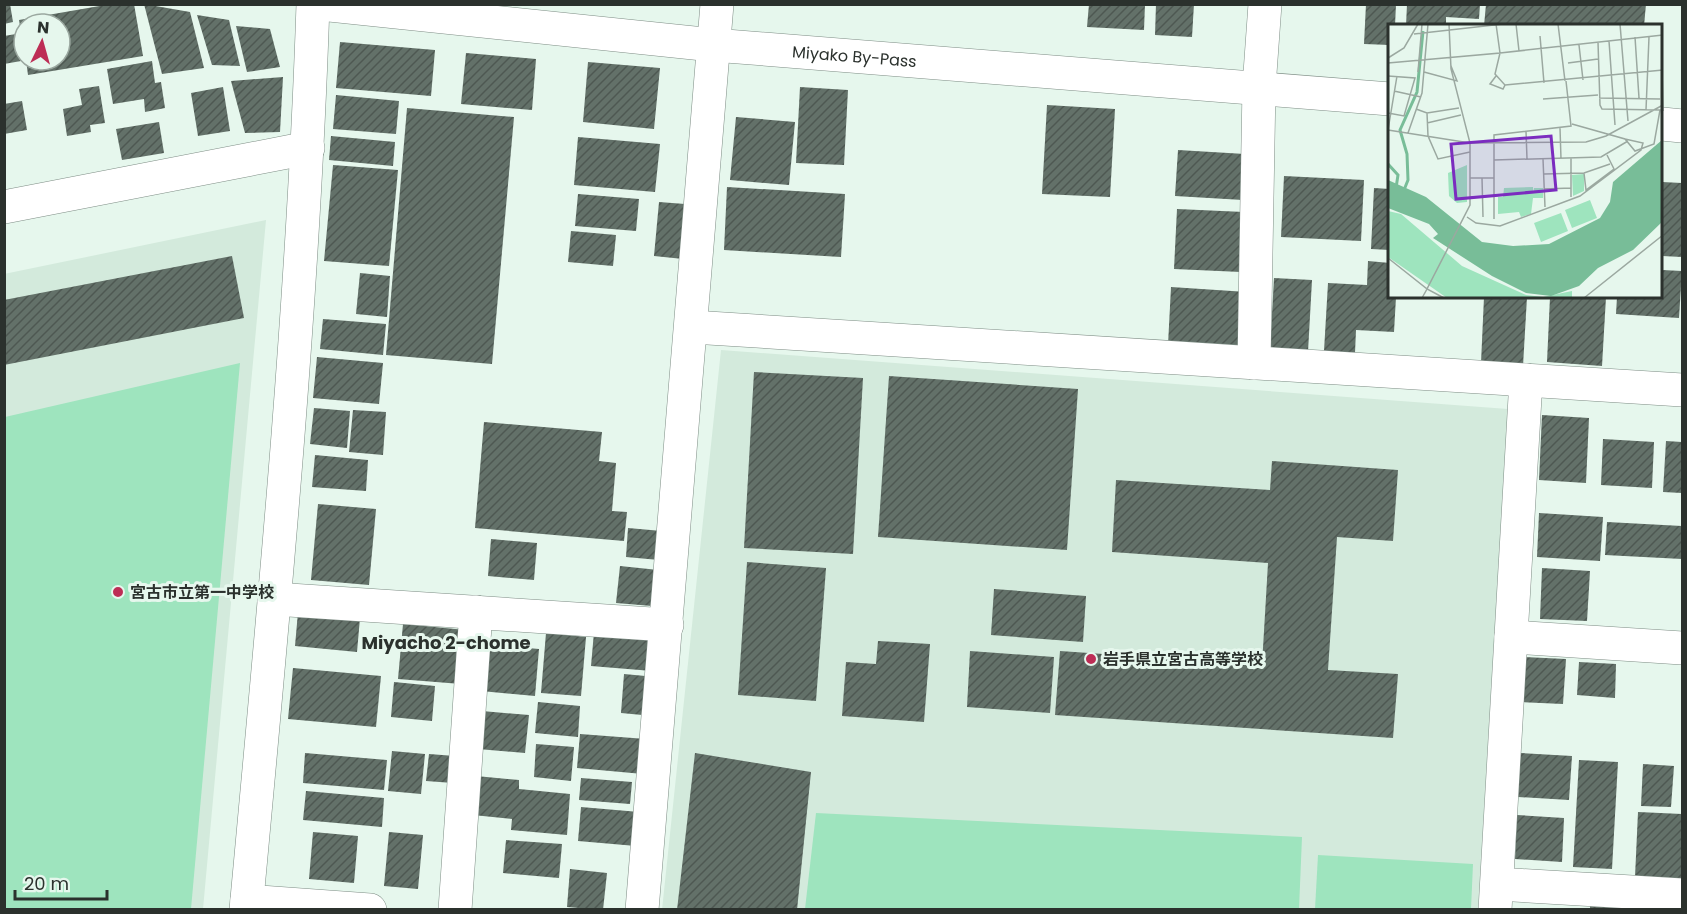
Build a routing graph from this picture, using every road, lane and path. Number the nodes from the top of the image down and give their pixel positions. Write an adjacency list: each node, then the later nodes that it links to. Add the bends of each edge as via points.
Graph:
1 (313, 4): 10 (main road)
2 (320, 4): 5 (main road, Miyako By-Pass)
3 (717, 4): 5 (main road)
4 (1265, 4): 6 (main road)
5 (713, 45): 6 (main road, Miyako By-Pass); 12 (main road)
6 (1259, 87): 7 (main road, Miyako By-Pass); 13 (main road)
7 (1388, 99)
8 (1663, 124): 9 (main road)
9 (1683, 126)
10 (308, 148): 11 (main road); 16 (main road)
11 (4, 207)
12 (692, 327): 13 (main road); 18 (main road)
13 (1254, 363): 14 (main road)
14 (1526, 380): 15 (main road); 19 (main road)
15 (1683, 390)
16 (274, 599): 17 (main road); 23 (main road)
17 (476, 612): 18 (main road); 25 (main road)
18 (667, 624): 26 (main road)
19 (1511, 637): 20 (main road); 21 (main road)
20 (1683, 648)
21 (1496, 897): 22 (main road)
22 (1670, 900)
23 (247, 905): 24 (main road)
24 (370, 909)
25 (455, 909)
26 (642, 909)

